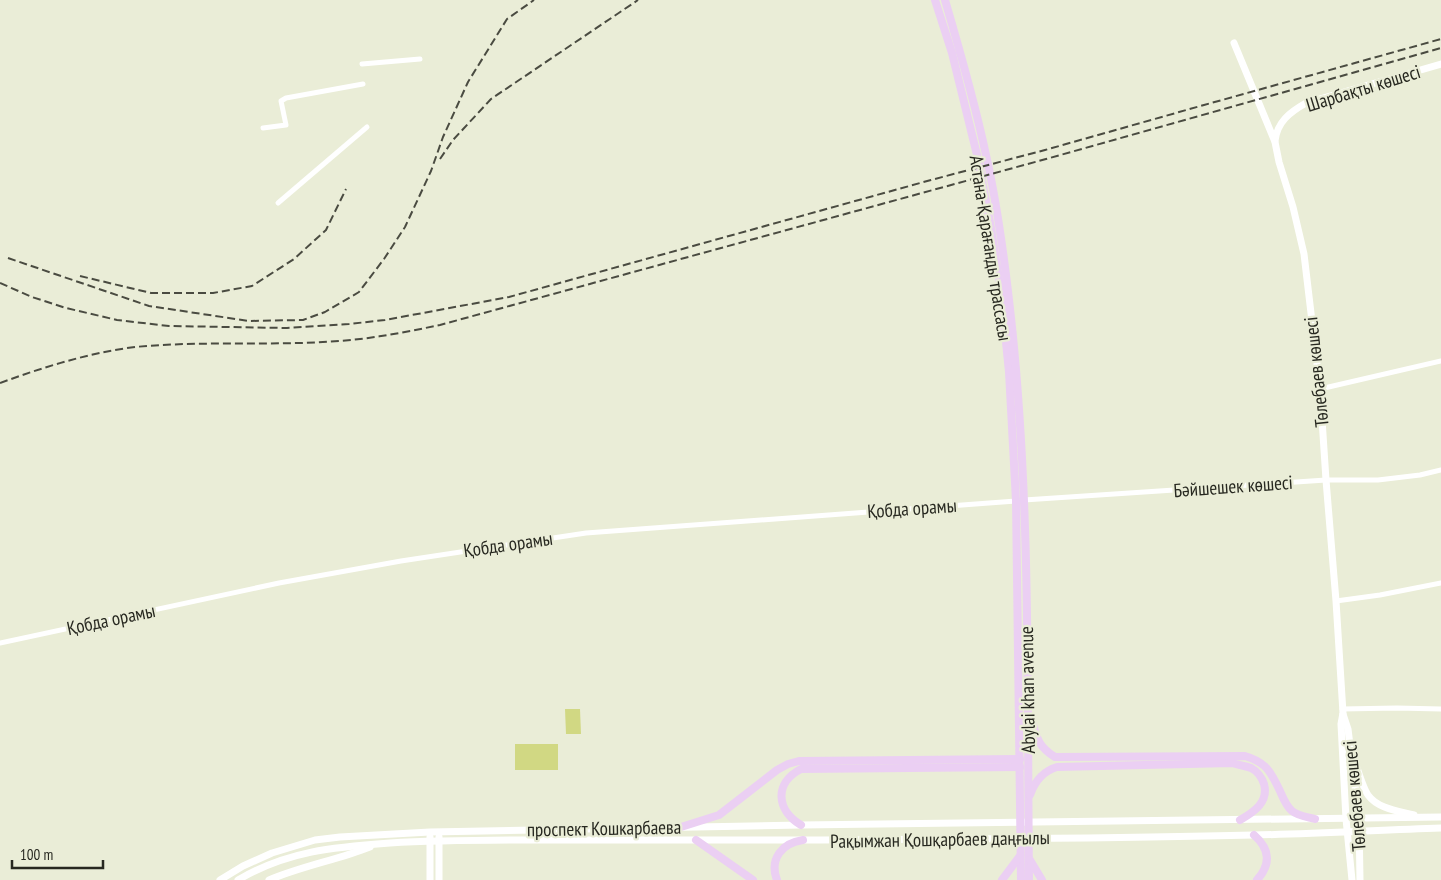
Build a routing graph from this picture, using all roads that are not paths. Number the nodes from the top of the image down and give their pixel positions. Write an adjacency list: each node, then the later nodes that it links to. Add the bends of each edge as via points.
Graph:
1 (935, 0): 16 (main road, Астана-Қарағанды трассасы, via 952,53 991,228 1001,292)
2 (944, 0): 16 (main road, Астана-Қарағанды трассасы, via 986,155 999,225 1017,372)
3 (1234, 43): 10 (main road, Төлебаев көшесі)
4 (420, 59): 5 (street)
5 (362, 64)
6 (1441, 64): 10 (main road, Шарбақты көшесі, via 1306,103 1285,118 1276,130)
7 (363, 84): 8 (street, via 286,98 282,101 286,125)
8 (263, 128)
9 (367, 128): 11 (street)
10 (1275, 142): 13 (main road, Төлебаев көшесі, via 1304,254)
11 (278, 203)
12 (1441, 361): 13 (street)
13 (1320, 389): 15 (main road, Төлебаев көшесі)
14 (1441, 470): 15 (street, Бәйшешек көшесі, via 1378,480)
15 (1326, 480): 16 (street, Бәйшешек көшесі); 18 (main road, Төлебаев көшесі)
16 (1021, 500): 19 (street, Қобда орамы, via 586,533 401,560); 20 (main road, Abylai khan avenue); 24 (main road, Abylai khan avenue)
17 (1441, 583): 18 (street)
18 (1336, 600): 22 (main road, Төлебаев көшесі)
19 (0, 643)
20 (1028, 709): 25 (main road, Abylai khan avenue); 28 (main road, via 1038,741 1055,757 1245,756 1258,760 1270,772 1292,810)
21 (1441, 709): 22 (street)
22 (1342, 711): 23 (main road, Төлебаев көшесі); 29 (main road, Төлебаев көшесі)
23 (1351, 752): 26 (main road, via 1368,794 1376,802 1386,808); 30 (main road, Төлебаев көшесі)
24 (1020, 763): 33 (main road, via 801,769 786,781 781,803 787,814); 34 (main road, via 799,761 777,770 719,816); 46 (main road, Abylai khan avenue)
25 (1028, 807): 31 (main road, via 1034,784 1048,770 1058,767 1232,763 1253,769 1265,787 1265,798 1251,814); 47 (main road, Abylai khan avenue)
26 (1421, 817): 27 (main road); 30 (main road)
27 (1440, 817)
28 (1315, 819): 29 (main road, Рақымжан Қошқарбаев даңғылы); 31 (main road, Рақымжан Қошқарбаев даңғылы)
29 (1346, 819): 30 (main road, Рақымжан Қошқарбаев даңғылы); 38 (main road, Төлебаев көшесі)
30 (1359, 819): 36 (main road, Төлебаев көшесі)
31 (1240, 820): 33 (main road, Рақымжан Қошқарбаев даңғылы)
32 (768, 825): 33 (main road, Рақымжан Қошқарбаев даңғылы); 34 (main road, проспект Кошкарбаева)
33 (800, 825)
34 (681, 827): 37 (main road, проспект Кошкарбаева)
35 (1441, 828): 36 (main road, Рақымжан Қошқарбаев даңғылы)
36 (1360, 830): 38 (main road, Рақымжан Қошқарбаев даңғылы); 61 (main road, Төлебаев көшесі)
37 (439, 831): 39 (main road, проспект Кошкарбаева); 42 (main road)
38 (1347, 831): 40 (main road, Рақымжан Қошқарбаев даңғылы); 60 (main road, Төлебаев көшесі)
39 (430, 832): 41 (main road); 48 (main road, via 315,840 272,853)
40 (1254, 835): 44 (main road, Рақымжан Қошқарбаев даңғылы); 59 (main road, via 1261,841 1267,857 1263,874)
41 (430, 840): 42 (main road, Рақымжан Қошқарбаев даңғылы); 45 (main road); 51 (main road)
42 (439, 840): 43 (main road, Рақымжан Қошқарбаев даңғылы); 52 (main road)
43 (696, 840): 44 (main road, Рақымжан Қошқарбаев даңғылы); 53 (main road)
44 (803, 840): 54 (main road, via 786,845 780,852 775,869)
45 (377, 844): 49 (main road, via 312,851 277,861); 50 (main road)
46 (1020, 856): 55 (main road); 56 (main road, Abylai khan avenue)
47 (1029, 859): 57 (main road, Abylai khan avenue); 58 (main road)
48 (220, 880)
49 (238, 880)
50 (269, 880)
51 (430, 880)
52 (439, 880)
53 (753, 880)
54 (777, 880)
55 (1002, 880)
56 (1021, 880)
57 (1029, 880)
58 (1042, 880)
59 (1257, 880)
60 (1352, 880)
61 (1360, 880)

